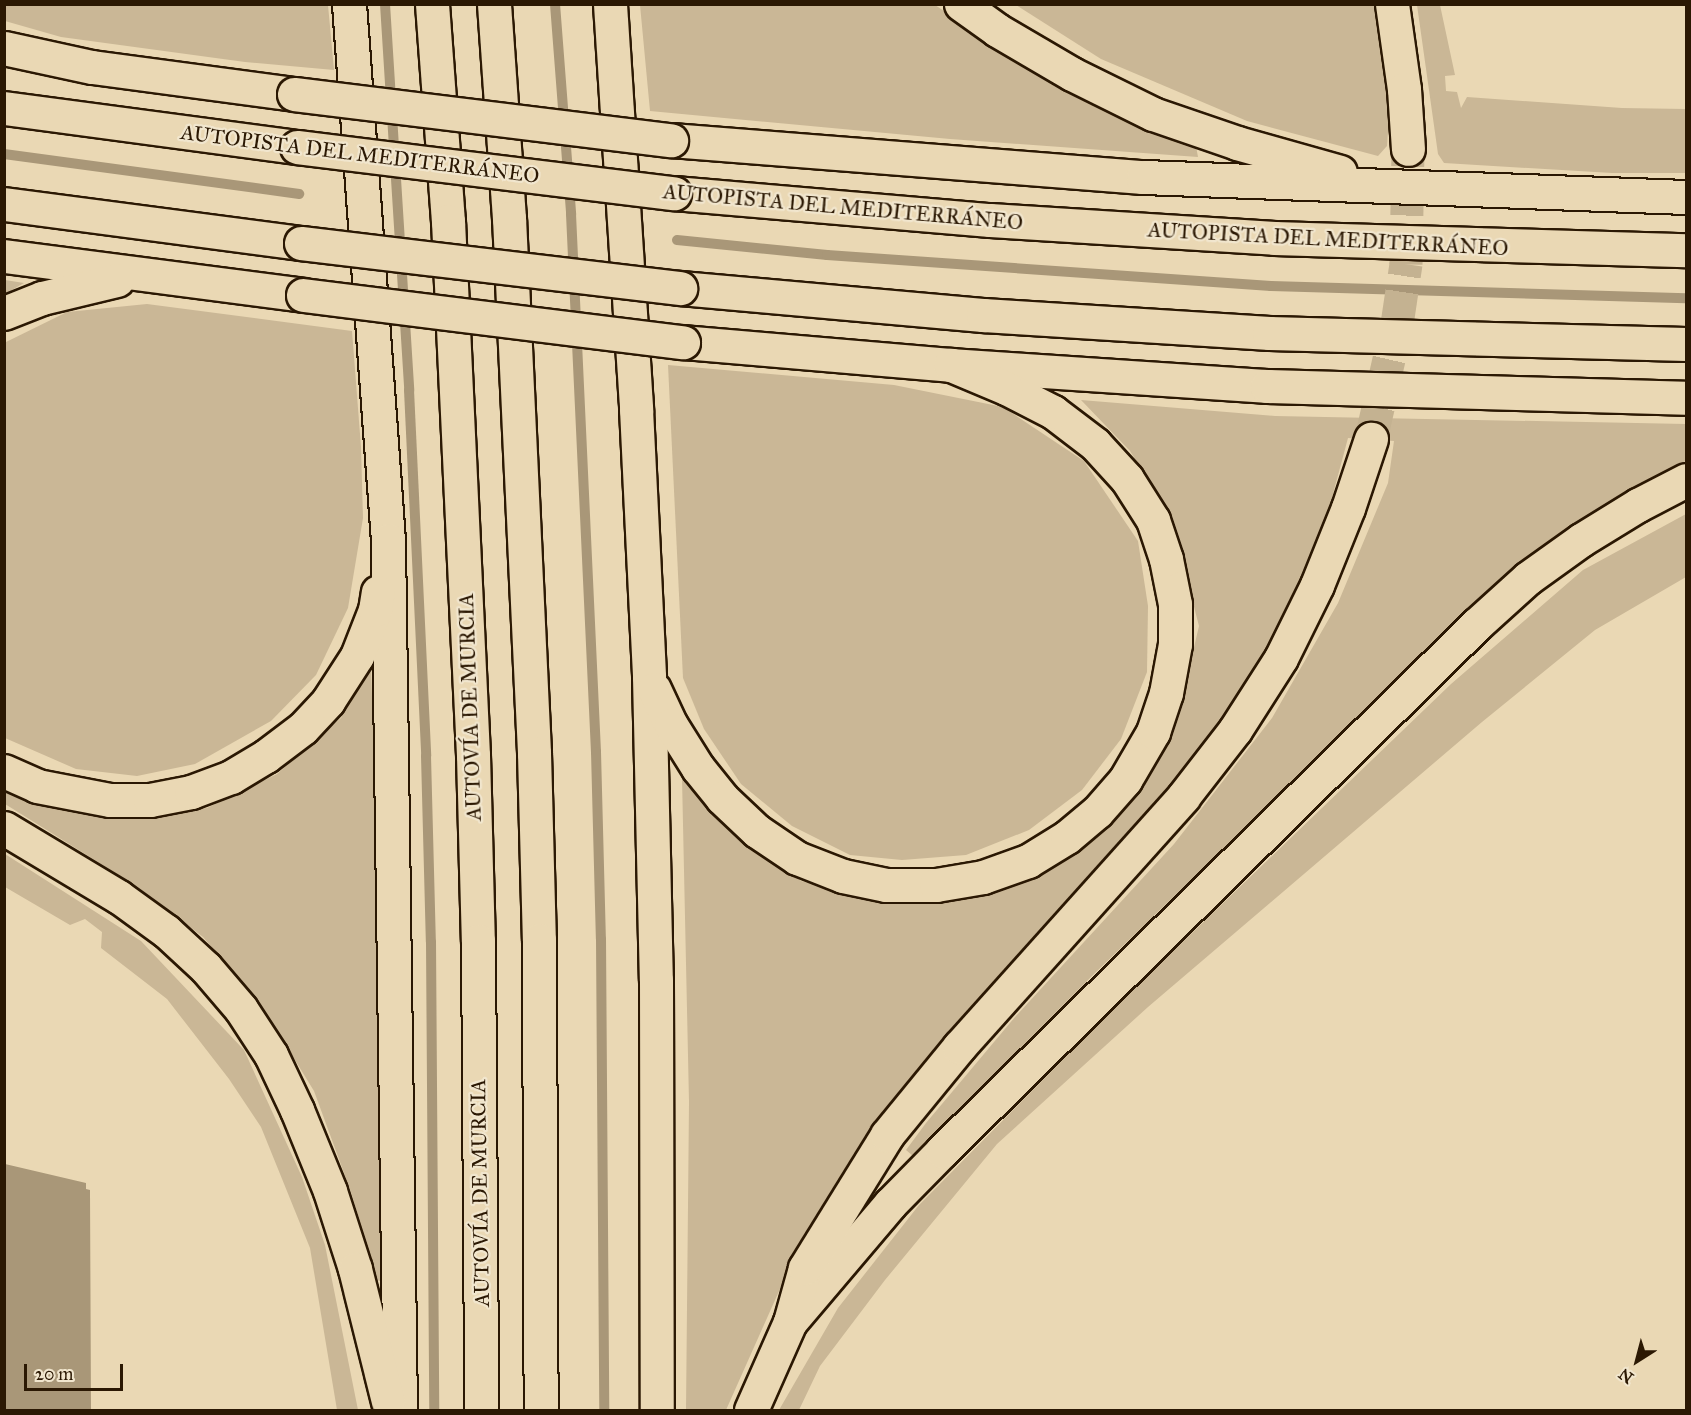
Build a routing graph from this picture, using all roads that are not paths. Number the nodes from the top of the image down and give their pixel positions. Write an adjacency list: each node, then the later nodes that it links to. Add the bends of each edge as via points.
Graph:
1 (349, 4): 22 (highway)
2 (432, 4): 29 (highway, AUTOVÍA DE MURCIA, via 448,221 473,755)
3 (494, 4): 30 (highway, via 509,218 534,742 540,952)
4 (610, 4): 23 (highway)
5 (961, 4): 10 (highway, via 1072,74 1153,114)
6 (1392, 4): 9 (highway)
7 (4, 48): 10 (highway, bridge, via 92,67 671,140 1143,177)
8 (4, 108): 13 (highway, AUTOPISTA DEL MEDITERRÁNEO, bridge, via 674,194 1274,238)
9 (1408, 149)
10 (1376, 185): 11 (highway)
11 (1686, 197)
12 (4, 204): 17 (highway, bridge, via 680,288 983,315 1269,333)
13 (1686, 250)
14 (4, 256): 15 (highway)
15 (159, 278): 16 (highway, via 85,286); 18 (highway, bridge, via 683,342)
16 (4, 314)
17 (1686, 344)
18 (951, 365): 19 (highway, via 1267,386); 23 (highway, via 1053,412 1095,444 1127,479 1153,520 1174,604 1175,634 1166,693 1153,732 1125,780 1097,812 1067,837 1028,861 983,877 936,885 886,885 843,876 797,858 757,831 722,798 671,725)
19 (1686, 398)
20 (1371, 439): 26 (highway, via 1317,585 1281,658 1235,730 1183,797 959,1047 887,1136 805,1268)
21 (1686, 480): 26 (highway, via 1581,540 1528,578 1476,625 942,1151 890,1204)
22 (388, 540): 24 (highway, via 375,610 357,656 328,701 303,728 266,756 190,792 150,800 110,800 71,794 37,786); 28 (highway)
23 (649, 677): 31 (highway, via 656,980)
24 (4, 771)
25 (4, 828): 27 (highway, via 119,897 166,931 206,968 241,1009 271,1054 330,1191)
26 (790, 1322): 32 (highway)
27 (392, 1410)
28 (400, 1410)
29 (481, 1410)
30 (541, 1410)
31 (657, 1410)
32 (751, 1410)

